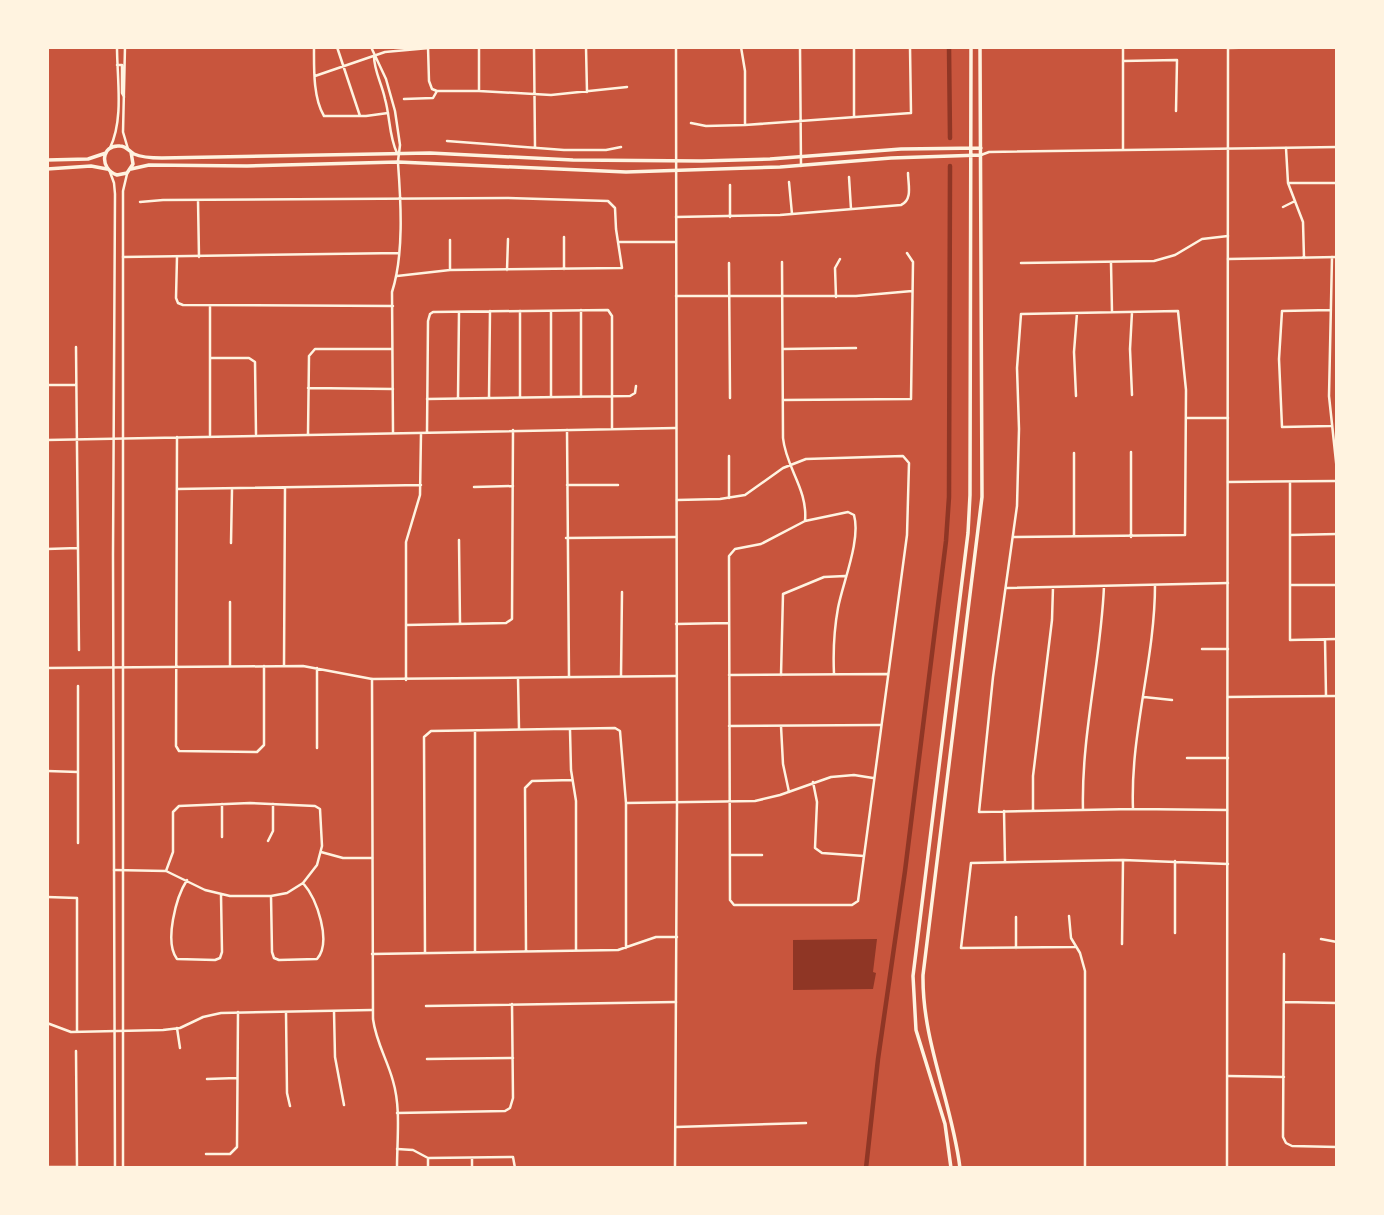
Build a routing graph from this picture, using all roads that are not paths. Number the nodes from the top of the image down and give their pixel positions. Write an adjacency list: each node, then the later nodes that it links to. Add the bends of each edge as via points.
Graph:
1 (117, 47): 22 (street)
2 (125, 47): 30 (street)
3 (314, 47): 24 (street)
4 (337, 47): 23 (street)
5 (371, 47): 20 (street)
6 (479, 47): 27 (street)
7 (534, 47): 29 (street)
8 (586, 47): 28 (street)
9 (676, 47): 56 (street)
10 (741, 47): 38 (street)
11 (800, 47): 36 (street)
12 (854, 47): 35 (street)
13 (910, 47): 35 (street, via 911,113)
14 (971, 47): 43 (main road)
15 (980, 47): 44 (main road)
16 (1122, 47): 21 (street)
17 (1277, 47): 19 (street)
18 (429, 48): 20 (street); 26 (street, via 429,81)
19 (1228, 48): 47 (street)
20 (374, 56): 23 (street); 33 (street); 50 (street, via 395,111)
21 (1123, 61): 32 (street, via 1177,60); 46 (street)
22 (117, 65): 30 (street, via 122,65); 49 (street, via 116,131)
23 (343, 65): 24 (street); 34 (street)
24 (315, 76): 34 (street, via 324,116)
25 (627, 87): 28 (street)
26 (437, 91): 27 (street); 31 (street, via 433,98)
27 (479, 91): 29 (street)
28 (587, 92): 29 (street)
29 (535, 94): 40 (street)
30 (124, 97): 48 (street, via 124,136)
31 (404, 99)
32 (1176, 111)
33 (388, 113): 34 (street); 50 (street)
34 (360, 116)
35 (855, 117): 36 (street)
36 (800, 121): 38 (street); 53 (street)
37 (691, 124): 38 (street)
38 (745, 125)
39 (447, 141): 40 (street)
40 (535, 147): 41 (street)
41 (621, 147)
42 (1337, 147): 45 (street)
43 (971, 148): 44 (main road); 52 (main road); 53 (main road)
44 (981, 148): 51 (main road)
45 (1286, 148): 47 (street); 65 (street)
46 (1124, 149): 47 (street); 51 (street)
47 (1228, 149): 77 (street)
48 (129, 150): 49 (main road, via 120,146); 50 (main road, via 162,158); 61 (main road, via 134,161)
49 (108, 151): 54 (main road, via 88,159); 59 (main road, via 104,161)
50 (397, 153): 55 (street); 56 (main road)
51 (984, 153): 52 (main road); 331 (main road, via 981,512 923,975 926,1029)
52 (971, 155): 57 (main road); 330 (main road, via 968,533 913,976 916,1030 945,1124)
53 (800, 157): 56 (main road); 57 (street)
54 (47, 160)
55 (398, 162): 60 (main road, via 578,171); 61 (main road, via 149,165); 69 (street)
56 (676, 162): 60 (street)
57 (801, 166): 60 (main road)
58 (47, 169): 59 (main road, via 91,166)
59 (108, 170): 61 (main road, via 119,175); 152 (street, via 115,185)
60 (676, 170): 76 (street)
61 (129, 171): 85 (street, via 122,191)
62 (908, 173): 73 (street, via 906,202)
63 (849, 177): 73 (street)
64 (789, 182): 74 (street)
65 (1288, 183): 66 (street); 70 (street)
66 (1337, 183)
67 (730, 185): 75 (street)
68 (198, 200): 69 (street); 71 (street); 87 (street)
69 (399, 200): 81 (street, via 608,201 615,208); 83 (street)
70 (1295, 201): 72 (street); 90 (street, via 1303,222)
71 (140, 202)
72 (1283, 207)
73 (851, 209): 74 (street)
74 (792, 214): 75 (street)
75 (730, 217): 76 (street)
76 (677, 218): 82 (street)
77 (1228, 236): 92 (street); 94 (street, via 1202,239 1162,260)
78 (564, 237): 97 (street)
79 (508, 239): 99 (street)
80 (450, 240): 98 (street)
81 (619, 242): 82 (street); 97 (street, via 622,268)
82 (676, 242): 103 (street)
83 (399, 253): 87 (street); 100 (street)
84 (907, 253): 101 (street, via 913,262)
85 (123, 257): 86 (street); 153 (street)
86 (177, 257): 87 (street); 106 (street, via 178,303)
87 (199, 257)
88 (1332, 257): 89 (street); 90 (street); 109 (street)
89 (1337, 257)
90 (1304, 258): 92 (street)
91 (840, 259): 105 (street, via 835,268)
92 (1228, 259): 139 (street)
93 (782, 262): 102 (street)
94 (1111, 262): 96 (street); 114 (street)
95 (729, 263): 104 (street)
96 (1021, 263)
97 (564, 269): 99 (street)
98 (450, 270): 99 (street); 100 (street)
99 (508, 270)
100 (397, 276): 107 (street)
101 (912, 291): 105 (street); 137 (street, via 911,399)
102 (783, 295): 104 (street); 105 (street); 120 (street)
103 (676, 296): 104 (street); 141 (street)
104 (729, 296): 135 (street)
105 (835, 297)
106 (210, 305): 107 (street); 121 (street)
107 (393, 306): 119 (street)
108 (581, 310): 112 (street); 128 (street, via 606,310 612,316); 132 (street)
109 (1331, 310): 140 (street); 140 (street, via 1282,311 1279,359 1282,427)
110 (490, 311): 111 (street); 113 (street); 134 (street)
111 (520, 311): 112 (street); 130 (street)
112 (551, 311): 131 (street)
113 (459, 312): 133 (street); 136 (street, via 433,312 428,317)
114 (1112, 312): 115 (street); 116 (street)
115 (1132, 312): 127 (street); 138 (street, via 1178,311)
116 (1077, 313): 129 (street); 179 (street, via 1021,314)
117 (76, 346): 122 (street)
118 (856, 348): 120 (street)
119 (393, 349): 125 (street, via 315,349 309,356); 126 (street)
120 (783, 349): 137 (street)
121 (211, 358): 149 (street); 150 (street, via 254,360)
122 (77, 384): 123 (street); 154 (street)
123 (47, 385)
124 (636, 386): 128 (street, via 633,395)
125 (308, 388): 126 (street); 148 (street)
126 (393, 389): 145 (street)
127 (1132, 395)
128 (612, 396): 132 (street); 143 (street)
129 (1076, 396)
130 (520, 397): 131 (street); 134 (street)
131 (551, 397): 132 (street)
132 (581, 397)
133 (458, 398): 134 (street); 136 (street)
134 (489, 398)
135 (730, 398)
136 (427, 399): 147 (street)
137 (783, 400): 159 (street, via 784,445)
138 (1186, 418): 139 (street); 180 (street, via 1185,535)
139 (1228, 418): 162 (street)
140 (1331, 426): 160 (street)
141 (676, 428): 143 (street); 173 (street)
142 (567, 429): 143 (street); 144 (street); 165 (street)
143 (612, 429)
144 (513, 430): 147 (street); 167 (street)
145 (393, 432): 146 (street); 148 (street)
146 (421, 432): 147 (street); 164 (street)
147 (427, 432)
148 (308, 434): 150 (street)
149 (210, 435): 150 (street); 151 (street)
150 (256, 435)
151 (177, 436): 153 (street); 170 (street)
152 (114, 438): 153 (street); 154 (street); 210 (street)
153 (123, 438): 211 (street)
154 (77, 439): 155 (street); 184 (street)
155 (47, 440)
156 (1131, 452): 180 (street)
157 (1074, 453): 177 (street)
158 (729, 456): 172 (street)
159 (790, 465): 172 (street, via 745,495); 174 (street, via 804,497); 214 (street, via 823,457 907,458 907,535)
160 (1337, 471)
161 (1337, 481): 163 (street)
162 (1228, 482): 163 (street); 187 (street)
163 (1290, 482): 176 (street)
164 (421, 485): 169 (street); 199 (street, via 405,542)
165 (566, 485): 166 (street); 181 (street)
166 (618, 485)
167 (513, 486): 168 (street); 197 (street, via 513,616 506,623)
168 (474, 487)
169 (285, 488): 171 (street); 207 (street)
170 (177, 489): 171 (street); 208 (street)
171 (232, 489): 183 (street)
172 (729, 498): 173 (street)
173 (676, 500): 178 (street)
174 (805, 521): 186 (street, via 835,513 853,514); 196 (street, via 761,544 731,552)
175 (1337, 534): 176 (street)
176 (1290, 535): 189 (street)
177 (1074, 536): 179 (street); 180 (street)
178 (676, 537): 181 (street); 198 (street)
179 (1013, 537): 193 (street)
180 (1131, 537)
181 (566, 538): 219 (street)
182 (459, 540): 197 (street)
183 (231, 543)
184 (78, 548): 185 (street); 204 (street)
185 (47, 549)
186 (846, 576): 213 (street, via 836,622); 216 (street, via 824,577 783,594)
187 (1228, 583): 188 (street); 203 (street)
188 (1155, 585): 191 (street); 226 (street)
189 (1290, 585): 190 (street); 200 (street, via 1290,640)
190 (1337, 585)
191 (1104, 586): 192 (street); 251 (street)
192 (1053, 587): 193 (street); 250 (street)
193 (1006, 588): 253 (street, via 979,812)
194 (622, 592): 217 (street)
195 (230, 602): 205 (street)
196 (729, 623): 198 (street); 215 (street)
197 (460, 624): 199 (street)
198 (676, 624): 218 (street)
199 (406, 625): 222 (street)
200 (1325, 639): 201 (street); 224 (street)
201 (1337, 639)
202 (1202, 649): 203 (street)
203 (1227, 649): 227 (street)
204 (79, 650)
205 (230, 666): 206 (street); 208 (street)
206 (264, 666): 207 (street); 208 (street, via 261,750 196,753 176,746)
207 (284, 666): 212 (street)
208 (176, 667): 211 (street)
209 (47, 668): 210 (street)
210 (113, 668): 211 (street); 266 (street)
211 (122, 668): 267 (street)
212 (317, 668): 221 (street); 235 (street)
213 (834, 674): 214 (street); 216 (street)
214 (887, 674): 230 (street)
215 (729, 675): 216 (street); 231 (street)
216 (781, 675)
217 (621, 676): 218 (street); 219 (street)
218 (677, 676): 245 (street)
219 (569, 677): 220 (street)
220 (518, 678): 222 (street); 232 (street)
221 (372, 679): 222 (street); 261 (street)
222 (406, 680)
223 (78, 686): 239 (street)
224 (1326, 696): 225 (street); 227 (street)
225 (1337, 696)
226 (1142, 697): 228 (street); 249 (street)
227 (1227, 697): 237 (street)
228 (1172, 700)
229 (781, 725): 230 (street); 231 (street); 243 (street)
230 (880, 725): 240 (street)
231 (729, 726): 244 (street)
232 (519, 729): 233 (street); 234 (street)
233 (570, 729): 241 (street); 246 (street, via 620,731)
234 (475, 730): 286 (street); 287 (street, via 431,731 424,737)
235 (317, 748)
236 (1187, 758): 237 (street)
237 (1227, 758): 252 (street)
238 (47, 771): 239 (street)
239 (78, 772): 256 (street)
240 (873, 778): 242 (street, via 844,775); 260 (street)
241 (573, 780): 284 (street); 285 (street, via 532,781 525,788)
242 (813, 782): 243 (street); 260 (street, via 817,850)
243 (789, 792): 244 (street, via 755,801)
244 (730, 801): 245 (street); 258 (street)
245 (677, 802): 246 (street); 277 (street)
246 (626, 803): 282 (street)
247 (222, 804): 248 (street); 254 (street); 268 (street, via 176,808 173,852)
248 (273, 804): 255 (street, via 273,831); 257 (street, via 319,808)
249 (1133, 809): 251 (street); 252 (street)
250 (1033, 810): 251 (street); 253 (street)
251 (1083, 810)
252 (1227, 810): 265 (street)
253 (1004, 811): 264 (street)
254 (222, 837)
255 (268, 841)
256 (78, 843)
257 (321, 852): 261 (street); 270 (street)
258 (730, 855): 259 (street); 260 (street, via 730,900 750,906 856,904)
259 (762, 855)
260 (864, 856)
261 (372, 858): 288 (street)
262 (1123, 860): 263 (street); 264 (street); 280 (street)
263 (1175, 861): 265 (street); 276 (street)
264 (1005, 862): 283 (street, via 971,863 961,948)
265 (1227, 864): 308 (street)
266 (114, 870): 267 (street); 303 (street)
267 (122, 870): 268 (street); 301 (street)
268 (166, 871): 269 (street)
269 (187, 880): 271 (street); 271 (street, via 174,910 175,958 220,958)
270 (303, 883): 272 (street, via 287,893); 272 (street, via 320,913 321,953 315,960 274,958)
271 (221, 895): 272 (street)
272 (271, 895)
273 (47, 897): 302 (street, via 77,898)
274 (1069, 916): 281 (street)
275 (1017, 917): 283 (street)
276 (1175, 933)
277 (677, 937): 282 (street, via 656,937); 290 (street)
278 (1321, 939): 279 (street)
279 (1337, 942)
280 (1122, 944)
281 (1075, 947): 283 (street); 332 (street, via 1085,971)
282 (626, 948): 284 (street)
283 (1017, 948)
284 (576, 950): 285 (street)
285 (526, 951): 286 (street)
286 (475, 952): 287 (street)
287 (425, 953): 288 (street)
288 (372, 954): 296 (street)
289 (1284, 954): 291 (street)
290 (676, 1002): 293 (street); 316 (street)
291 (1283, 1002): 292 (street); 309 (street)
292 (1337, 1003)
293 (512, 1004): 294 (street); 306 (street)
294 (426, 1006)
295 (334, 1010): 296 (street); 298 (street); 312 (street, via 335,1057)
296 (372, 1010): 314 (street, via 377,1041 393,1081)
297 (238, 1012): 298 (street); 300 (street, via 212,1014); 311 (street)
298 (286, 1012): 313 (street)
299 (47, 1023): 302 (street)
300 (177, 1028): 301 (street); 304 (street)
301 (122, 1031): 303 (street); 324 (street)
302 (77, 1032): 303 (street)
303 (114, 1032): 323 (street)
304 (180, 1048)
305 (76, 1051): 322 (street, via 77,1167)
306 (513, 1058): 307 (street); 314 (street, via 513,1098 505,1111)
307 (427, 1059)
308 (1228, 1076): 309 (street); 333 (street)
309 (1284, 1077): 317 (street, via 1286,1143)
310 (207, 1079): 311 (street)
311 (237, 1079): 319 (street, via 237,1147 234,1152)
312 (344, 1105)
313 (290, 1106)
314 (397, 1113): 318 (street)
315 (806, 1123): 316 (street)
316 (676, 1127): 329 (street)
317 (1337, 1147)
318 (397, 1149): 320 (street, via 413,1150); 325 (street)
319 (206, 1154)
320 (428, 1158): 321 (street); 326 (street)
321 (472, 1158): 327 (street); 328 (street, via 514,1158)
322 (47, 1167)
323 (115, 1168)
324 (123, 1168)
325 (397, 1168)
326 (428, 1168)
327 (472, 1168)
328 (515, 1168)
329 (675, 1168)
330 (951, 1168)
331 (960, 1168)
332 (1085, 1168)
333 (1227, 1168)

